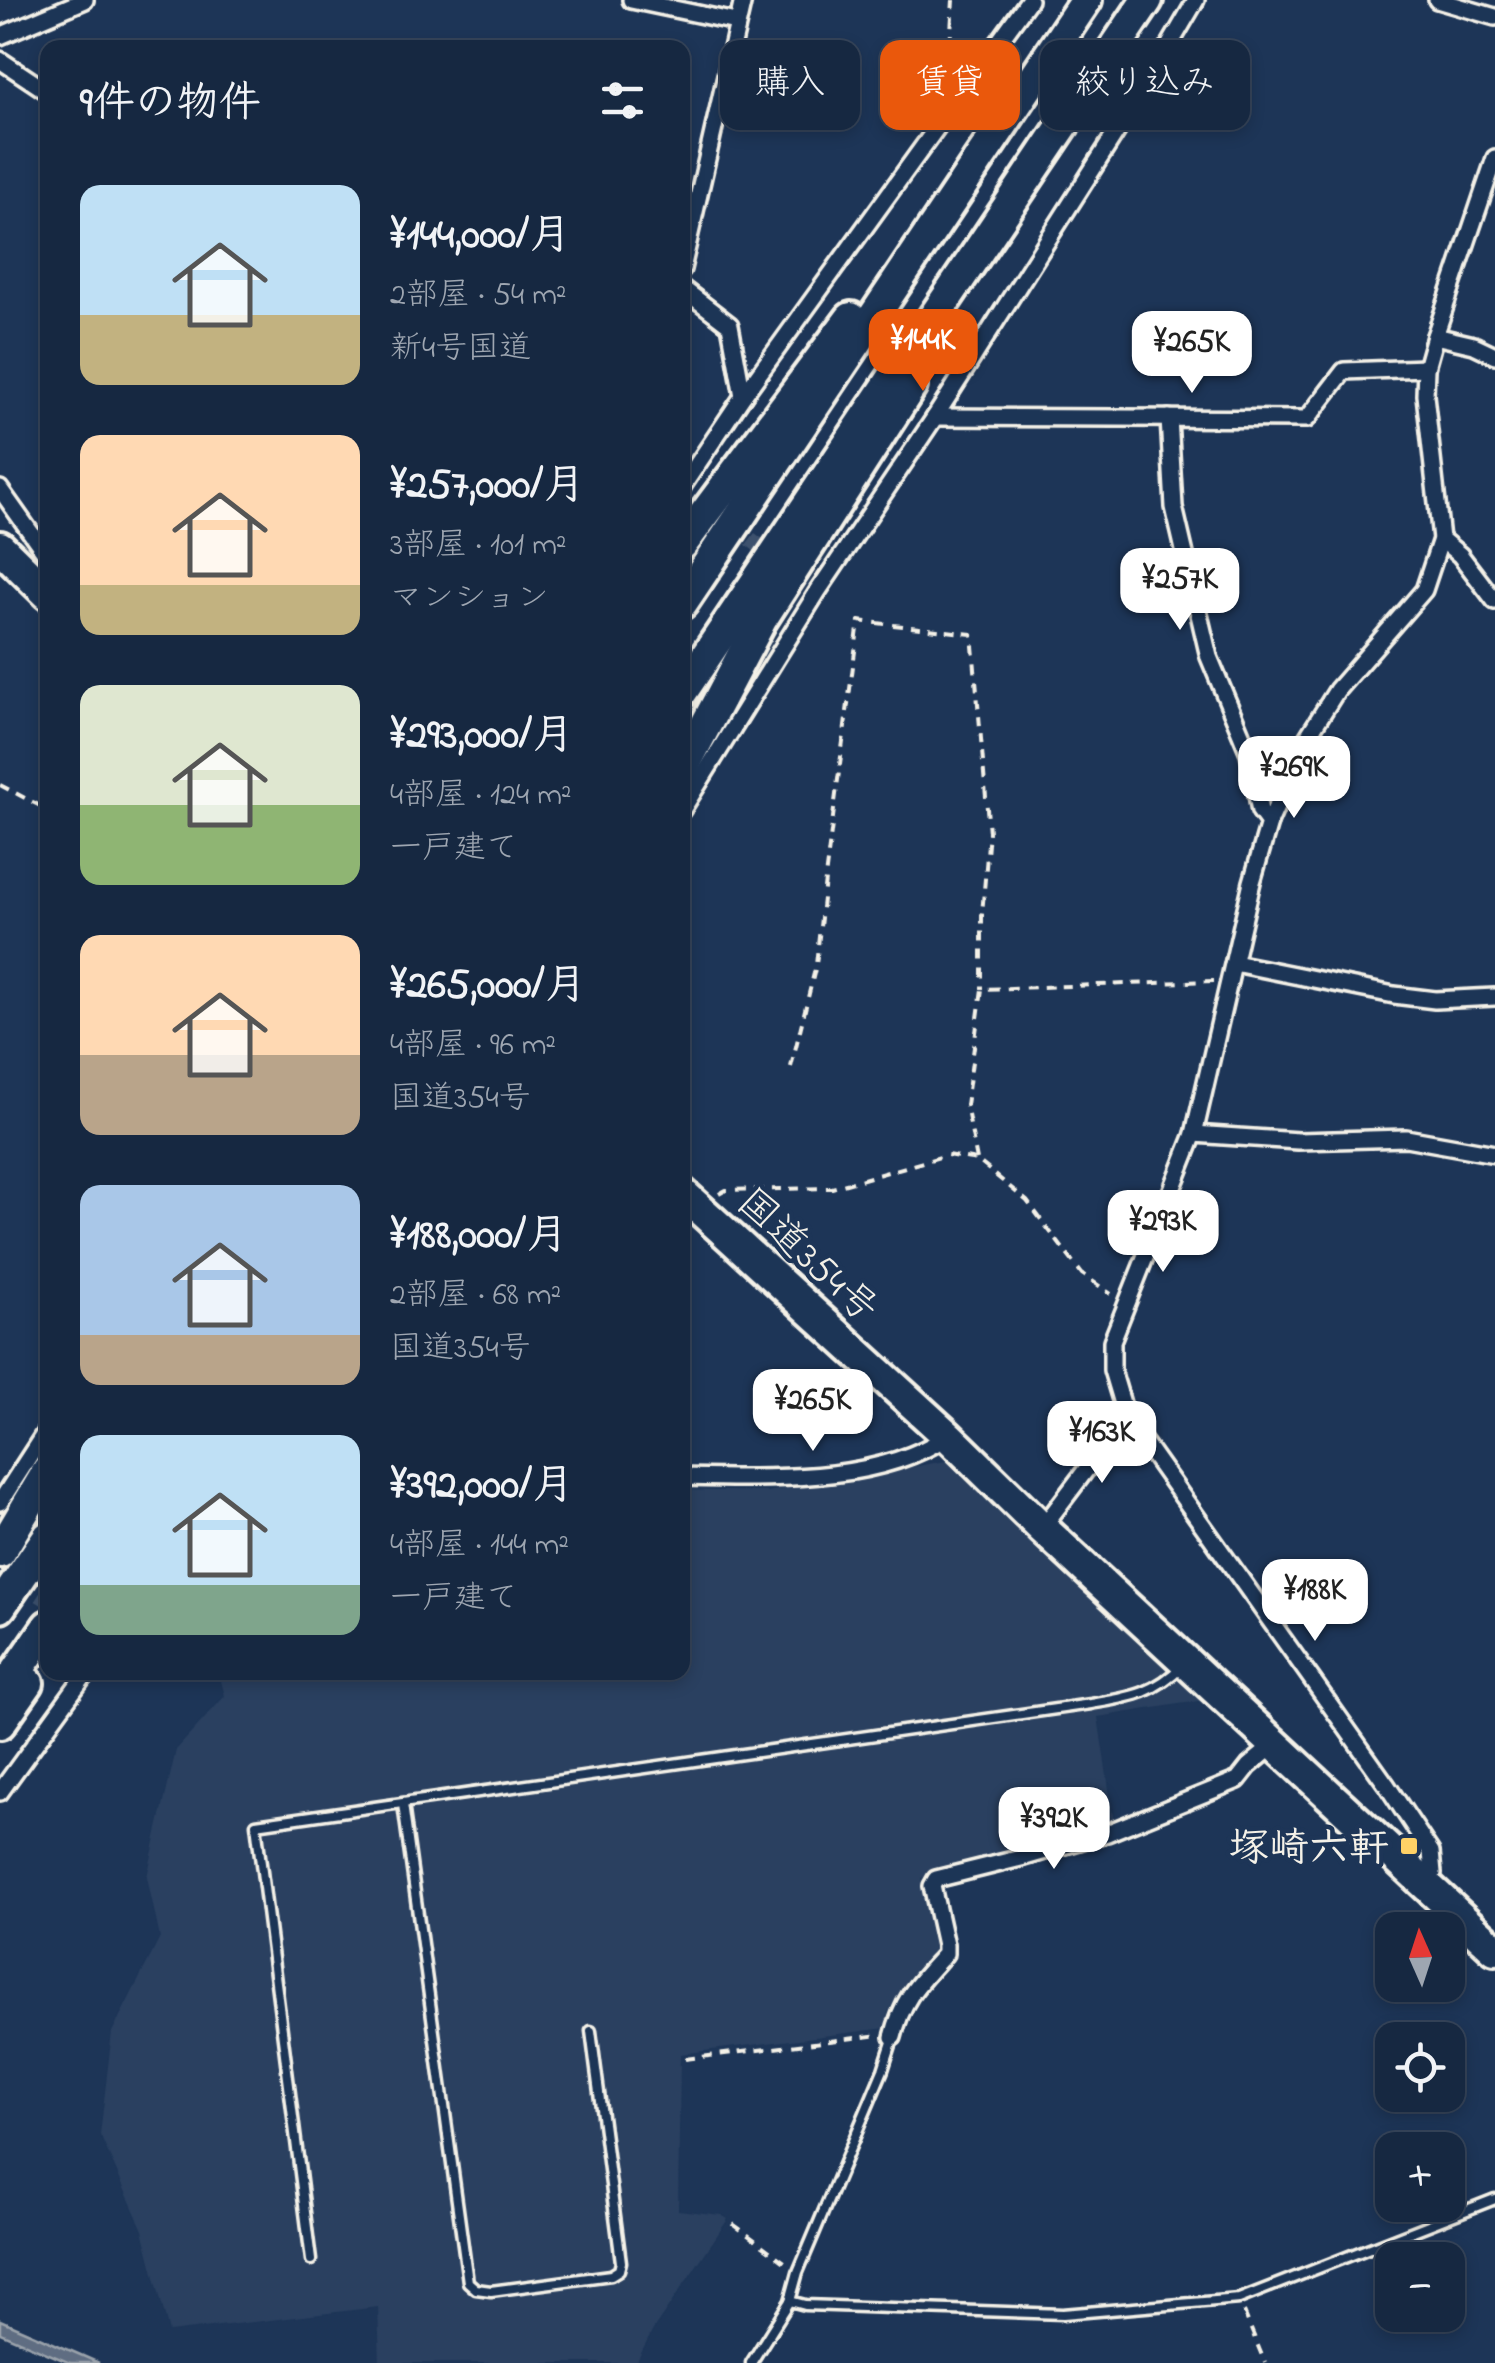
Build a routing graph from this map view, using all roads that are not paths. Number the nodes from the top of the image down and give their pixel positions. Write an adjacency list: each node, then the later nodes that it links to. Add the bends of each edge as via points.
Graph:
1 (85, 0): 11 (street)
2 (631, 0): 10 (street)
3 (742, 0): 10 (street)
4 (1029, 0): 22 (street)
5 (1086, 0): 16 (highway)
6 (1147, 0): 17 (highway)
7 (1196, 0): 23 (street)
8 (1437, 0): 9 (street)
9 (1495, 17)
10 (736, 22): 15 (street)
11 (0, 36)
12 (0, 60): 13 (street)
13 (40, 87)
14 (1495, 158): 19 (street)
15 (690, 235)
16 (924, 243): 27 (highway, via 848,322); 32 (highway)
17 (969, 266): 34 (highway); 35 (highway, via 908,393 761,620)
18 (690, 294): 22 (street, via 730,325)
19 (1435, 336): 20 (street); 21 (street)
20 (1495, 354)
21 (1426, 368): 24 (street, via 1344,371 1307,419); 28 (street)
22 (743, 396): 25 (street)
23 (936, 417): 24 (street); 36 (street, via 811,586)
24 (1168, 418): 37 (street, via 1174,507 1208,657 1249,753 1260,811)
25 (690, 487)
26 (0, 488): 29 (street)
27 (690, 533)
28 (1441, 539): 33 (street); 37 (street, via 1424,590 1337,690 1305,741)
29 (40, 546)
30 (0, 548): 31 (highway)
31 (40, 586)
32 (690, 591)
33 (1495, 602)
34 (690, 680)
35 (690, 755)
36 (690, 796)
37 (1269, 823): 38 (street)
38 (1234, 963): 39 (street, via 1394,996); 40 (street)
39 (1495, 996)
40 (1194, 1134): 41 (street, via 1406,1138); 43 (street, via 1112,1341 1112,1370)
41 (1495, 1154)
42 (690, 1199): 44 (highway, 国道354号)
43 (1126, 1416): 49 (street); 62 (street, via 1432,1852)
44 (948, 1436): 46 (street, via 929,1450 824,1476); 49 (highway, 国道354号)
45 (40, 1440): 48 (street)
46 (690, 1477)
47 (40, 1484): 51 (highway)
48 (0, 1502)
49 (1042, 1528): 54 (highway, 国道354号)
50 (40, 1548): 52 (highway)
51 (0, 1552)
52 (0, 1606)
53 (40, 1638): 57 (highway)
54 (1186, 1662): 59 (highway, 国道354号); 61 (lane, via 1145,1694 1091,1704)
55 (40, 1667): 58 (highway)
56 (81, 1680): 60 (street)
57 (0, 1696)
58 (0, 1724)
59 (1274, 1745): 62 (highway, 国道354号); 65 (street, via 1238,1780 1125,1826 936,1879 944,1954 909,1994)
60 (0, 1792)
61 (403, 1804): 64 (lane, via 468,2282 476,2289 619,2270); 67 (lane, via 256,1824)
62 (1428, 1886): 63 (highway, 国道354号)
63 (1495, 1950)
64 (591, 2031)
65 (893, 2036): 68 (lane)
66 (1495, 2200): 68 (lane, via 1239,2299 1064,2314)
67 (311, 2260)
68 (790, 2301): 69 (lane)
69 (750, 2363)

